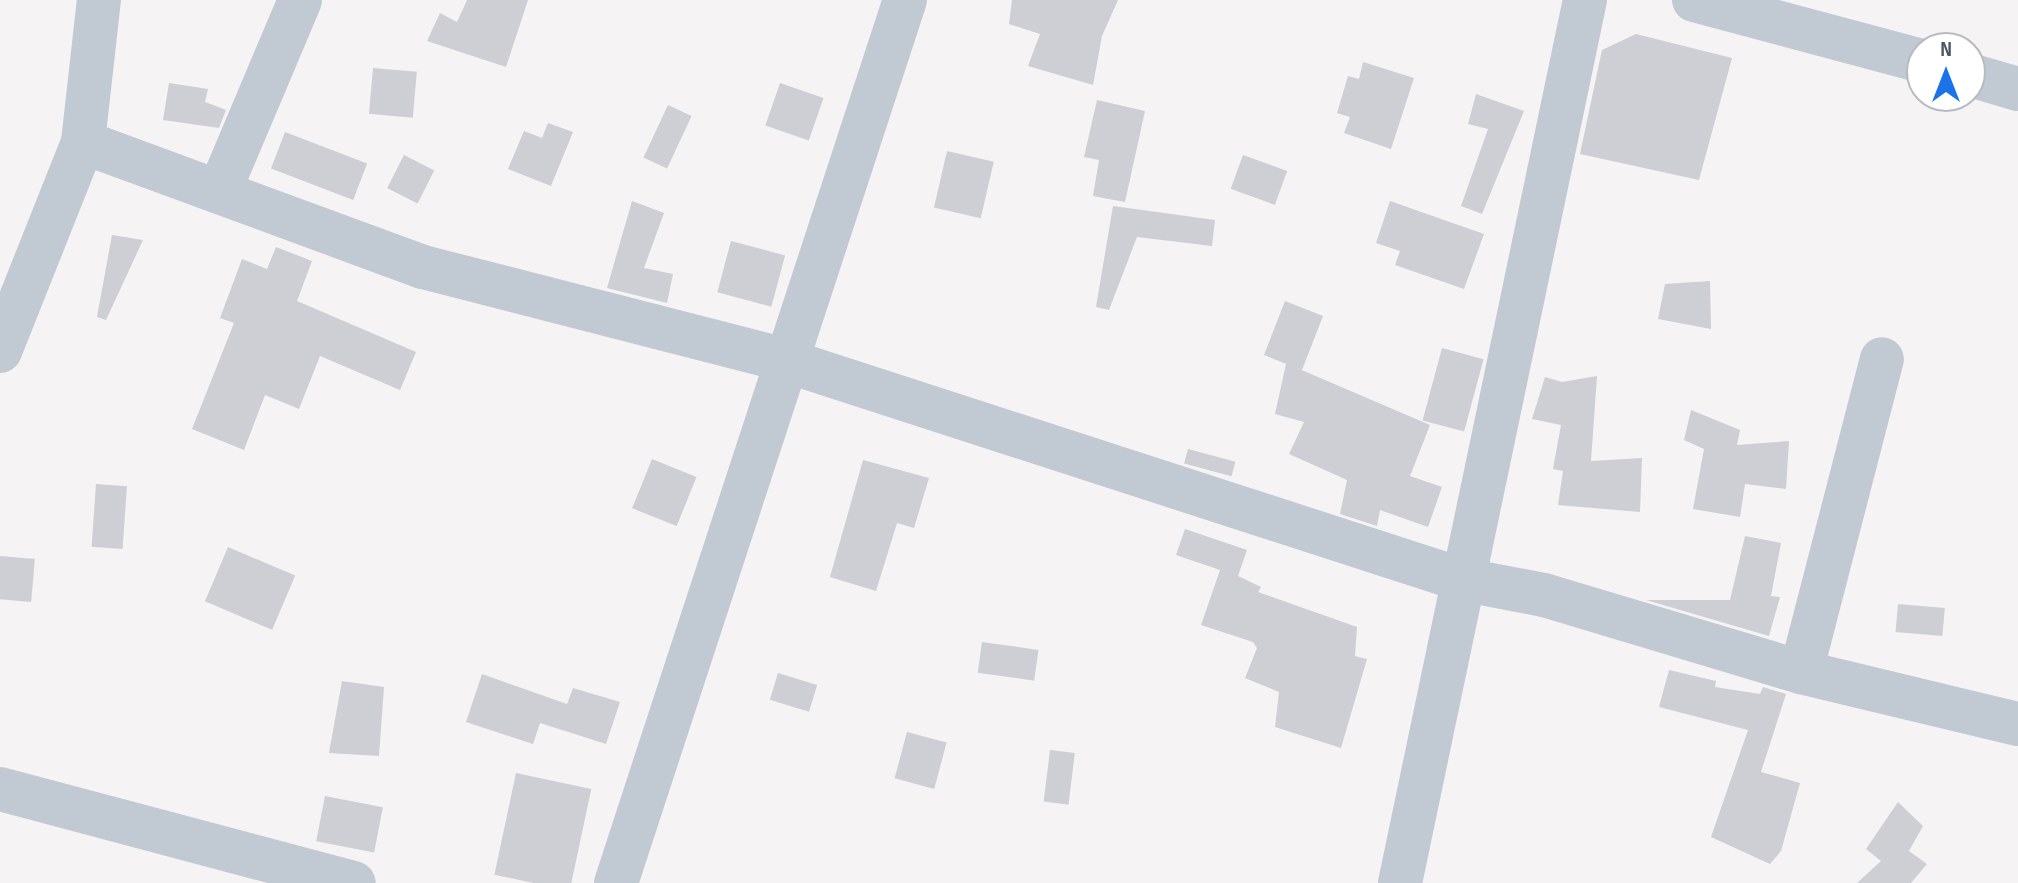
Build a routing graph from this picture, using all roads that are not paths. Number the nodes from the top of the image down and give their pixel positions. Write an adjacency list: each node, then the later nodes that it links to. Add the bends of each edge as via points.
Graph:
1 (99, 0): 9 (street)
2 (300, 0): 10 (street)
3 (905, 0): 13 (street)
4 (1585, 0): 14 (street)
5 (1694, 0): 6 (street)
6 (1906, 57)
7 (1986, 80): 8 (street)
8 (2018, 89)
9 (83, 142): 10 (street); 11 (street)
10 (219, 192): 13 (street, via 423,267)
11 (0, 351)
12 (1882, 359): 15 (street)
13 (784, 360): 14 (street); 19 (street)
14 (1460, 579): 15 (street, via 1544,595); 20 (street)
15 (1801, 672): 16 (street)
16 (2018, 724)
17 (0, 789): 18 (street)
18 (354, 883)
19 (616, 883)
20 (1400, 883)

